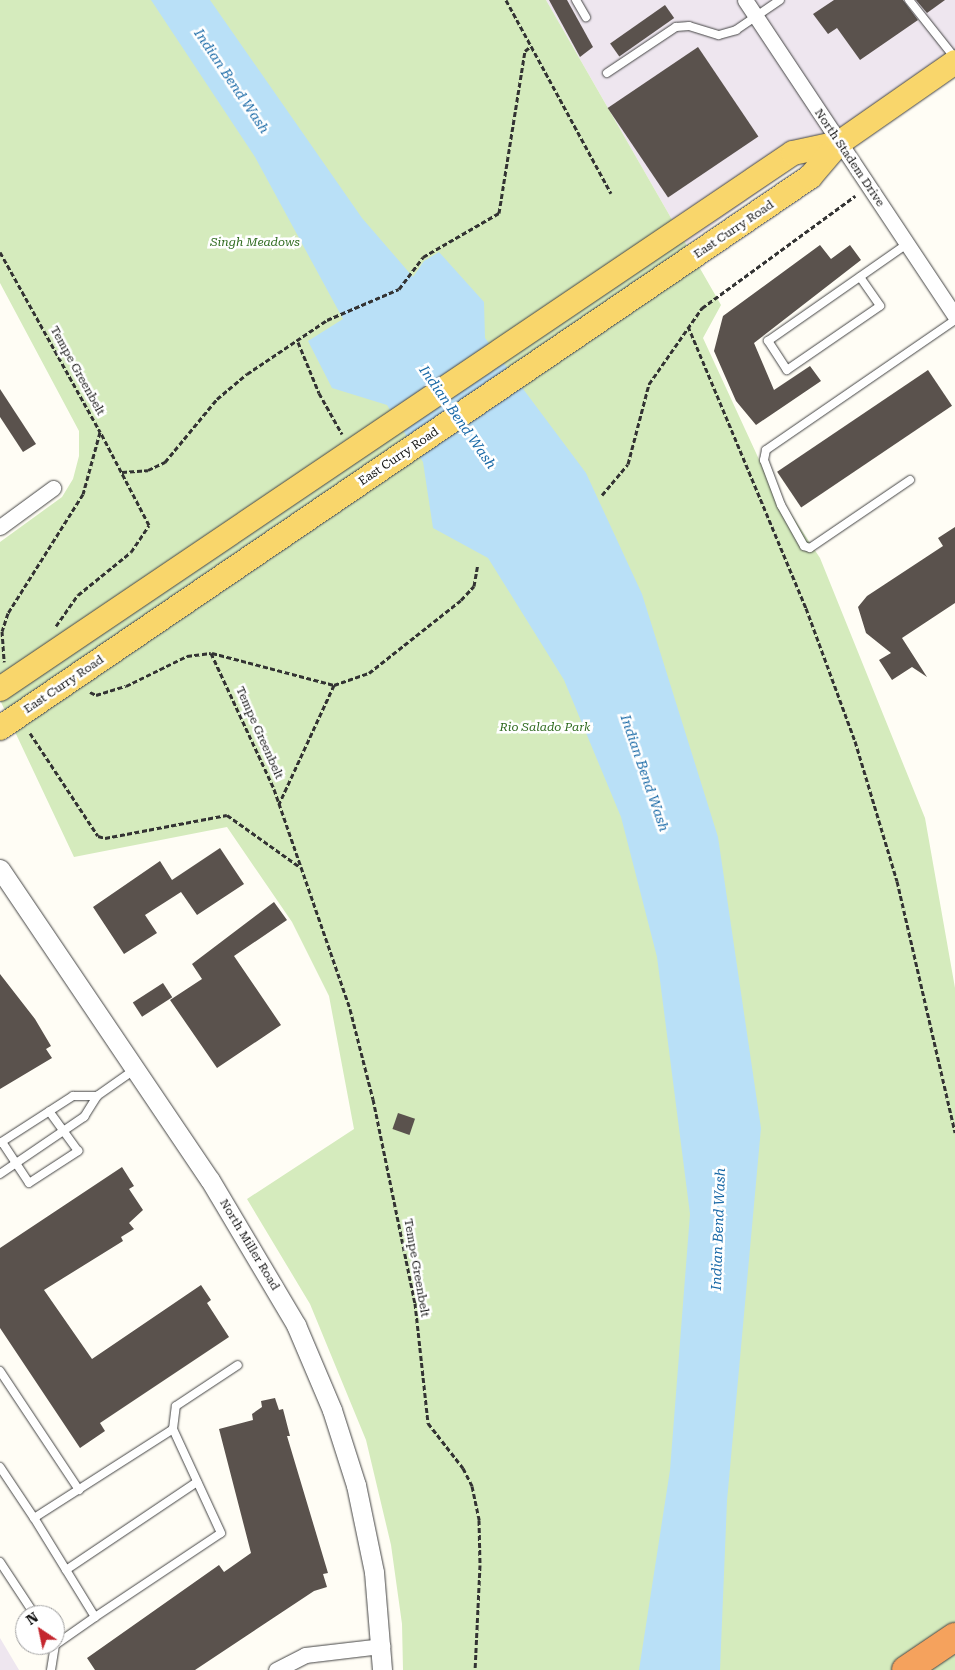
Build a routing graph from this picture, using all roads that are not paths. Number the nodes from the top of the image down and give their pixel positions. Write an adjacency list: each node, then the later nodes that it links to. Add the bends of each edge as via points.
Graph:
1 (576, 0): 6 (lane)
2 (745, 0): 5 (street, North Stadem Drive)
3 (780, 0): 5 (lane)
4 (909, 0): 7 (lane)
5 (755, 16): 8 (lane, via 736,30 719,35 689,26 676,28); 9 (street, North Stadem Drive)
6 (586, 17)
7 (955, 60): 9 (main road, East Curry Road)
8 (607, 74)
9 (838, 143): 10 (street, North Stadem Drive); 17 (main road, East Curry Road, via 793,153); 18 (main road, East Curry Road, via 810,177)
10 (907, 244): 11 (lane); 12 (street, North Stadem Drive)
11 (860, 277): 11 (lane, via 768,341 787,370 880,306)
12 (955, 316)
13 (955, 320): 14 (lane, via 766,450 764,460 781,505 804,546 810,548)
14 (910, 480)
15 (53, 488): 16 (street)
16 (0, 527)
17 (0, 689)
18 (0, 728)
19 (0, 869): 20 (street, North Miller Road)
20 (134, 1070): 21 (lane); 40 (street, North Miller Road, via 215,1188 267,1272 299,1334 332,1410 356,1485 374,1572)
21 (97, 1096): 22 (lane, via 73,1096); 23 (lane, via 84,1117)
22 (49, 1111): 23 (lane); 24 (lane)
23 (64, 1131): 25 (lane); 25 (lane, via 78,1151 29,1183)
24 (1, 1142): 25 (lane)
25 (16, 1163): 26 (lane)
26 (0, 1174)
27 (238, 1365): 29 (lane, via 176,1406)
28 (1, 1376): 32 (lane)
29 (173, 1429): 31 (lane); 32 (lane)
30 (0, 1467): 33 (lane)
31 (198, 1482): 35 (lane); 37 (lane, via 221,1533)
32 (79, 1490): 33 (lane)
33 (34, 1518): 35 (lane)
34 (0, 1562): 36 (lane)
35 (66, 1570): 37 (lane)
36 (28, 1605)
37 (95, 1617): 38 (lane)
38 (65, 1638)
39 (955, 1638): 45 (highway)
40 (382, 1646): 43 (street, via 305,1655); 44 (street, North Miller Road)
41 (54, 1655): 42 (lane)
42 (52, 1670)
43 (276, 1670)
44 (382, 1670)
45 (906, 1670)

